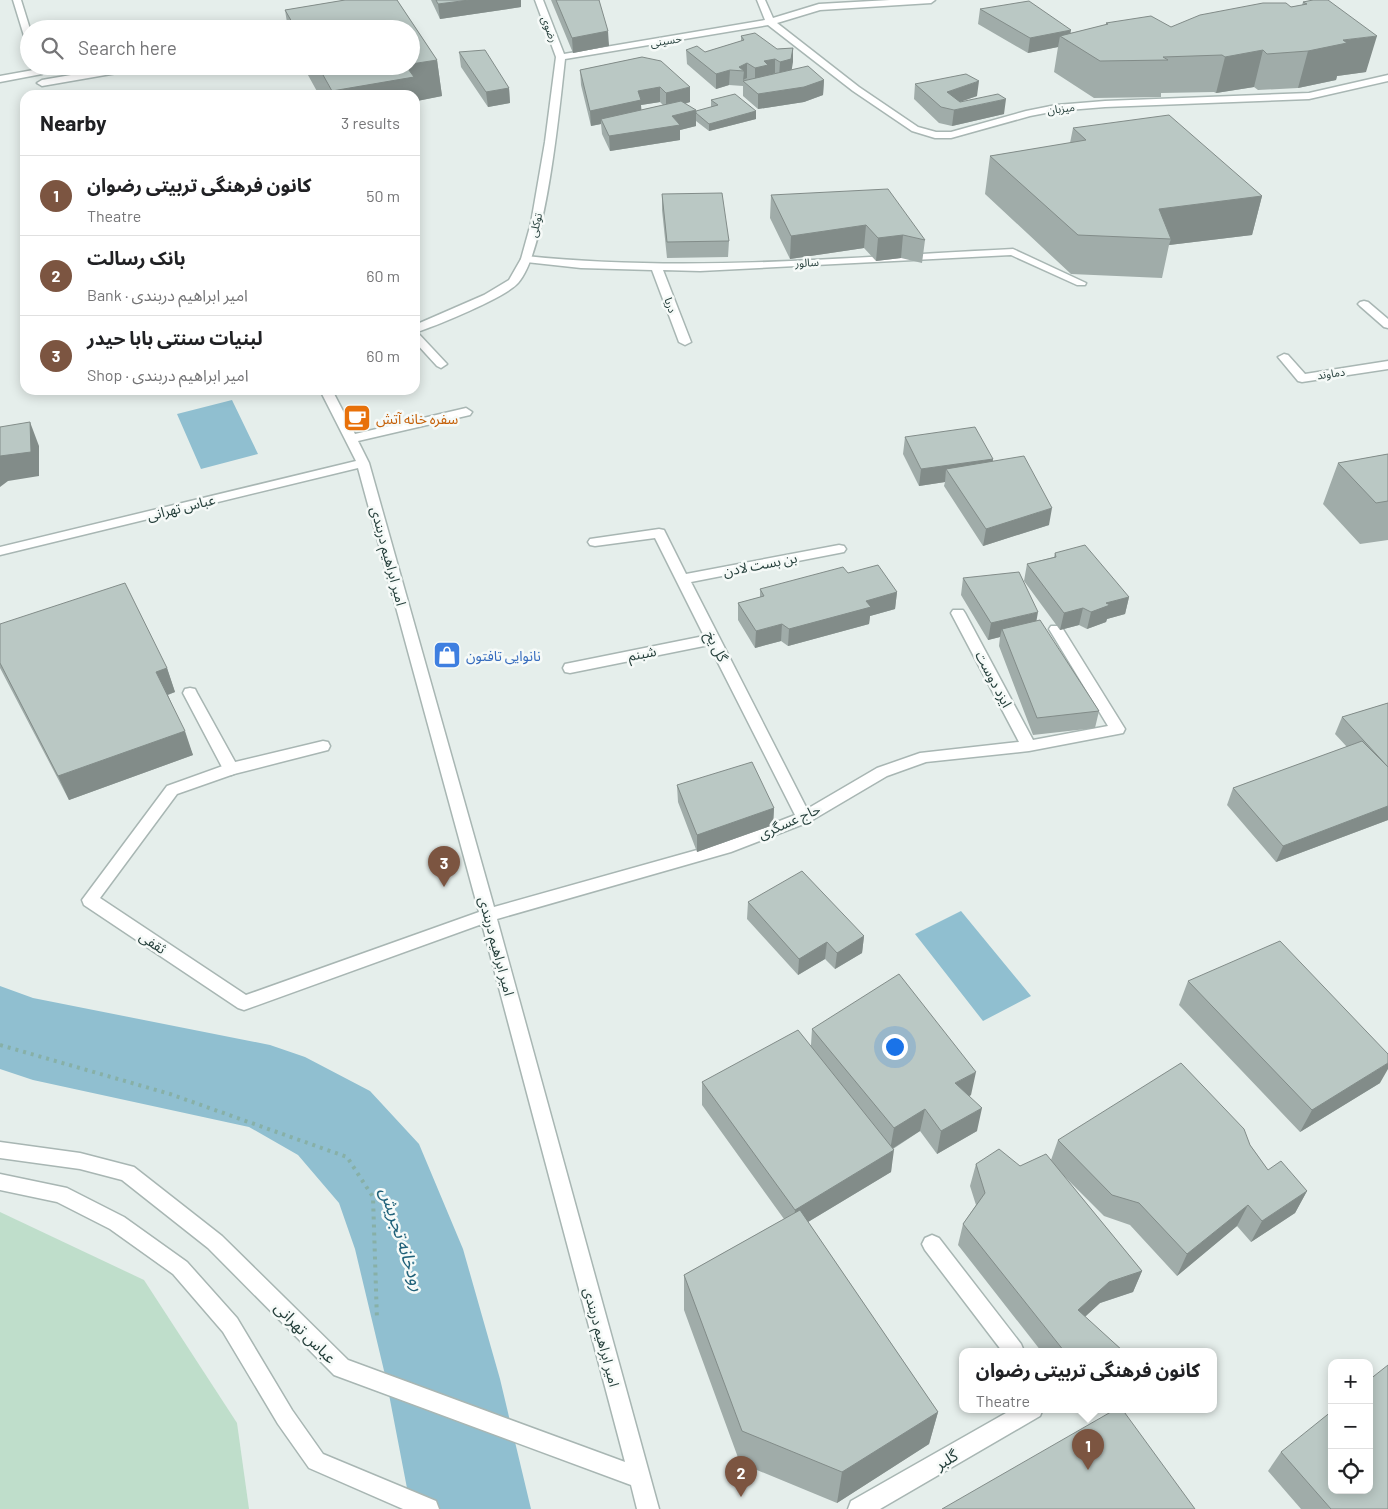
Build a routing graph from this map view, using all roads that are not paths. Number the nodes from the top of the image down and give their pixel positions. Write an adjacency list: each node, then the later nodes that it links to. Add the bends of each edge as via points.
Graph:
1 (17, 0): 5 (street)
2 (539, 0): 7 (street, رضوى)
3 (761, 0): 6 (street)
4 (931, 0): 6 (street, حسینی, via 819,7)
5 (23, 20)
6 (770, 22): 7 (street, حسینی); 11 (street, میزبان, via 856,89 915,129 935,135 968,131 1056,108 1309,96)
7 (561, 58): 15 (street, توکلی, via 538,214)
8 (20, 74): 12 (street)
9 (40, 75): 13 (street)
10 (88, 75): 13 (street)
11 (1388, 78)
12 (0, 79)
13 (42, 83): 14 (street)
14 (44, 90)
15 (526, 259): 16 (street, سالور); 20 (street, توکلی, via 513,282 488,297)
16 (658, 268): 17 (street, سالور, via 1013,252); 22 (street, دریا)
17 (1081, 283)
18 (1364, 304): 19 (street)
19 (1388, 325)
20 (420, 327)
21 (420, 341): 24 (street)
22 (685, 342)
23 (1284, 357): 25 (street, دماوند, via 1302,378)
24 (441, 364)
25 (1388, 366)
26 (329, 395): 28 (street, امیر ابراهیم دربندی)
27 (466, 412): 28 (street)
28 (351, 439): 29 (street, امیر ابراهیم دربندی)
29 (363, 463): 32 (street, عباس تهرانی); 43 (street, امیر ابراهیم دربندی)
30 (595, 542): 33 (street, گل یخ, via 659,533)
31 (839, 549): 33 (street, بن بست لادن)
32 (0, 551)
33 (681, 579): 36 (street, گل یخ)
34 (958, 613): 40 (street, ایزد دوست)
35 (1056, 629): 40 (street, حاج عسگری, via 1118,729)
36 (713, 639): 37 (street, شبنم); 42 (street, گل یخ)
37 (570, 668)
38 (190, 693): 41 (street)
39 (322, 746): 41 (street, ثقفی)
40 (1029, 746): 42 (street, حاج عسگری, via 925,757 882,772)
41 (231, 769): 43 (street, ثقفی, via 172,790 90,900 244,1003)
42 (804, 818): 43 (street, حاج عسگری, via 725,848)
43 (488, 916): 49 (street, امیر ابراهیم دربندی)
44 (0, 1150): 49 (street, عباس تهرانی, via 80,1160 127,1173 215,1242 341,1368)
45 (0, 1182): 50 (street, via 60,1194 117,1223 180,1268 230,1326 316,1461)
46 (932, 1244): 47 (street)
47 (1012, 1348)
48 (1026, 1413): 52 (street, گلبر)
49 (640, 1478): 51 (street, امیر ابراهیم دربندی)
50 (428, 1509)
51 (648, 1509)
52 (859, 1509)

